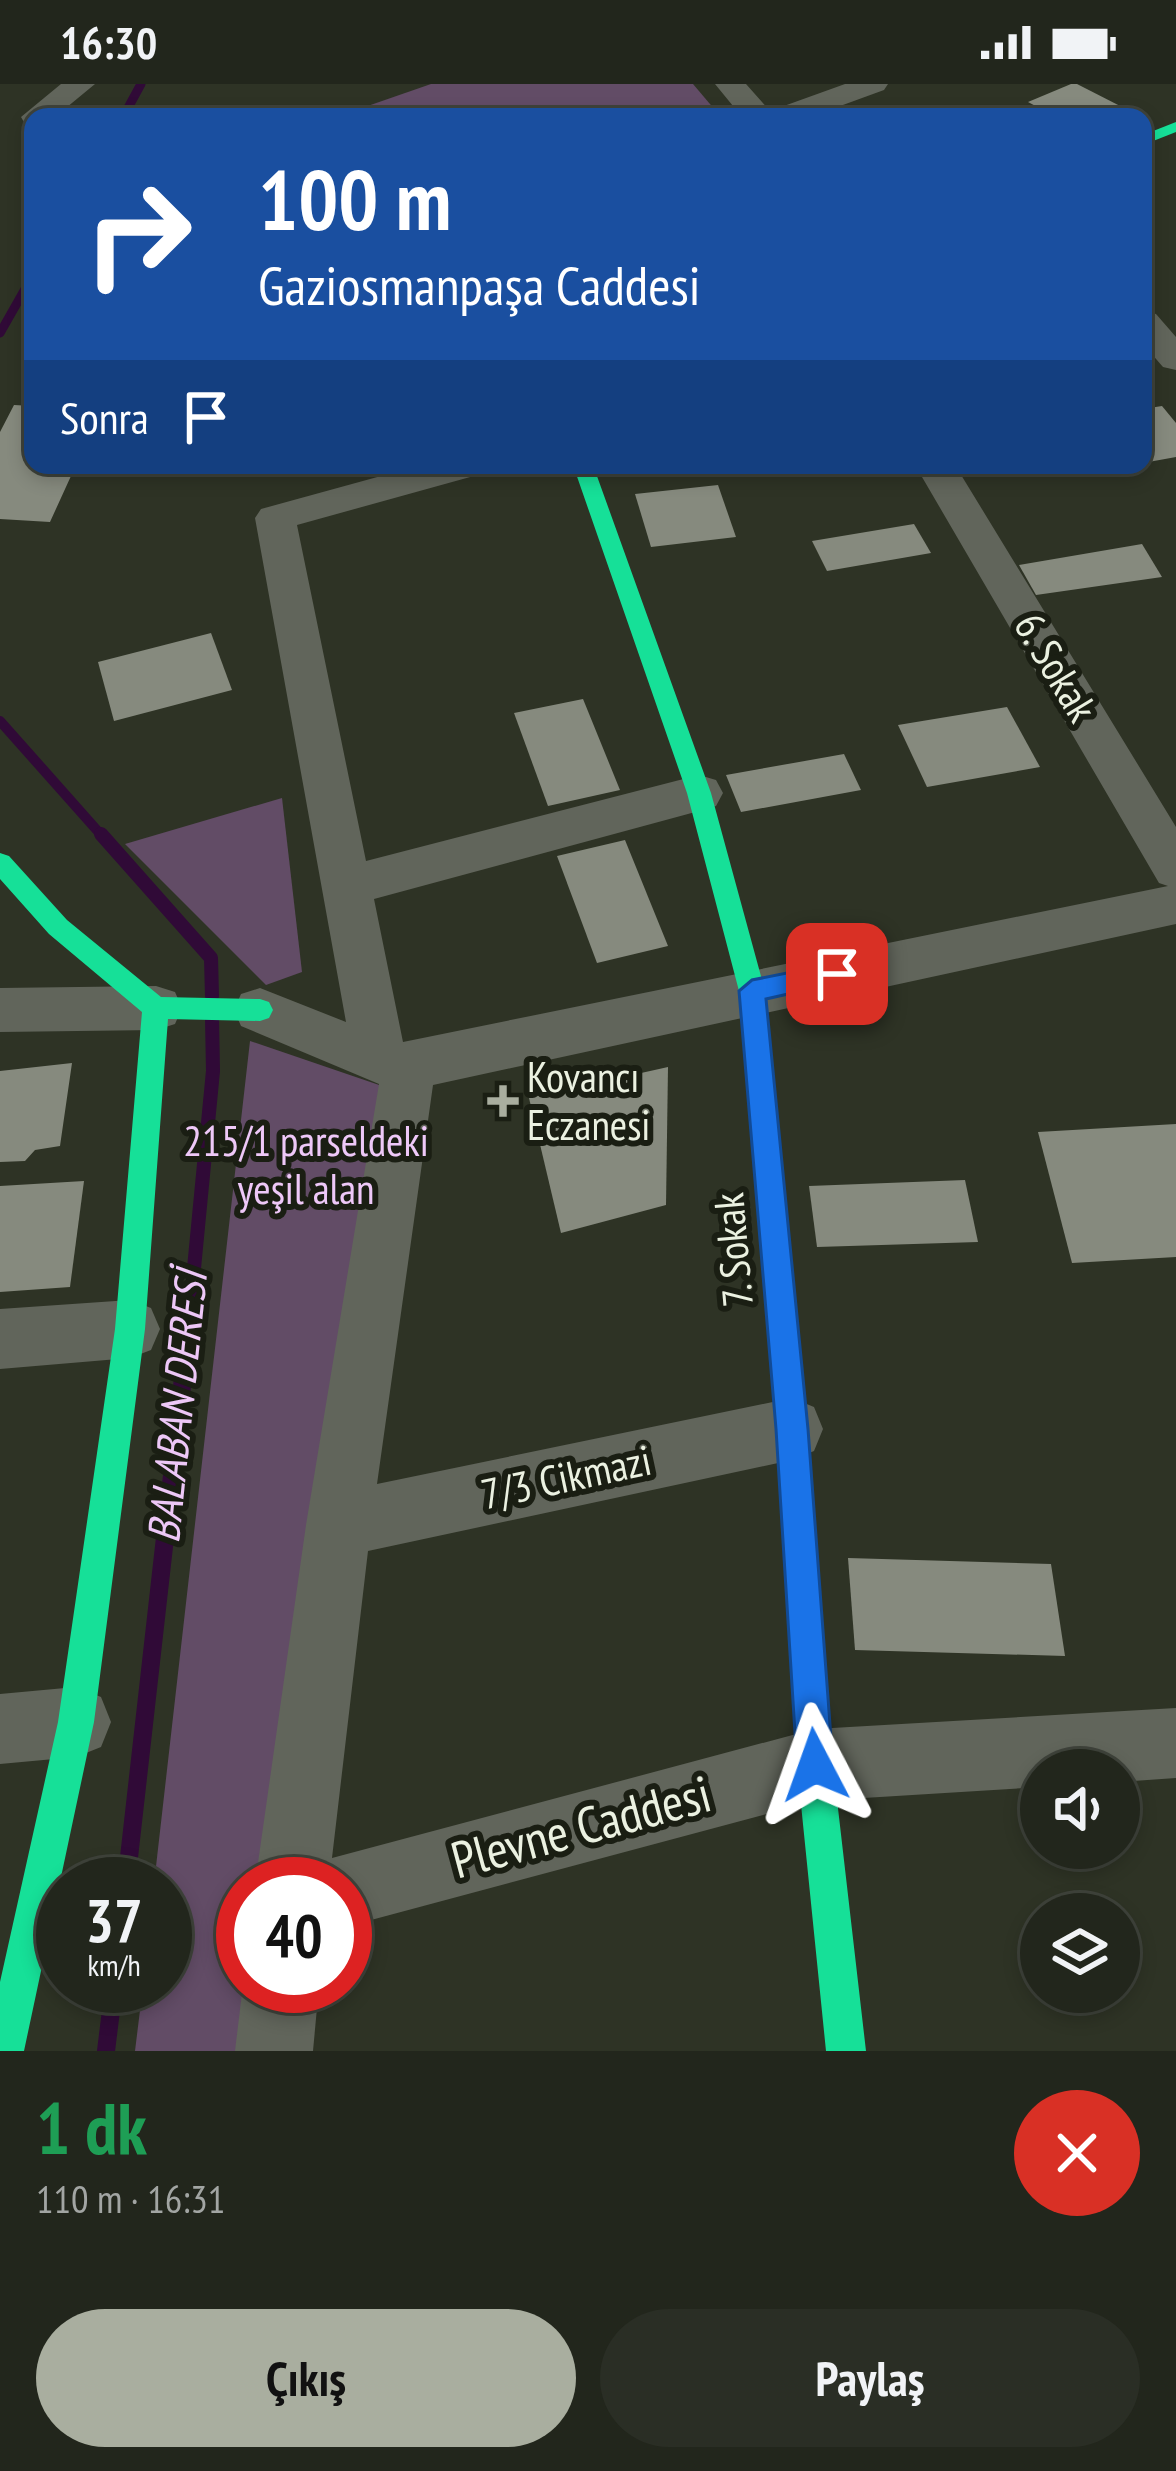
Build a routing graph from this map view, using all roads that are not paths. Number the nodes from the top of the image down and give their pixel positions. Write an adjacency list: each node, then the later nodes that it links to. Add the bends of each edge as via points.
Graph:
1 (80, 84): 4 (street)
2 (730, 84): 5 (street)
3 (874, 84): 6 (street)
4 (47, 108)
5 (750, 108)
6 (807, 108)
7 (1152, 332): 8 (street)
8 (1176, 359)
9 (434, 474): 15 (street, via 275,518)
10 (586, 474): 12 (street, 7. Sokak)
11 (940, 474): 14 (street, 6. Sokak)
12 (699, 793): 15 (street); 17 (street, 7. Sokak)
13 (0, 863): 18 (street, via 58,926)
14 (1176, 869)
15 (347, 886): 21 (street)
16 (1176, 904): 17 (street)
17 (752, 991): 21 (street); 24 (street, 7. Sokak)
18 (156, 1007): 19 (street); 20 (street); 22 (street)
19 (0, 1010)
20 (260, 1010): 21 (street)
21 (395, 1064): 25 (street)
22 (130, 1329): 23 (street); 26 (street)
23 (0, 1339)
24 (792, 1429): 25 (street, 7/3 Cikmazi); 29 (street, 7. Sokak)
25 (339, 1525): 30 (street)
26 (76, 1722): 27 (street); 33 (street)
27 (0, 1730)
28 (1176, 1743): 29 (street, Plevne Caddesi)
29 (815, 1765): 31 (street, Plevne Caddesi); 35 (street, 7. Sokak)
30 (296, 1857)
31 (372, 1883)
32 (278, 2013): 34 (street)
33 (4, 2051)
34 (274, 2051)
35 (846, 2051)

